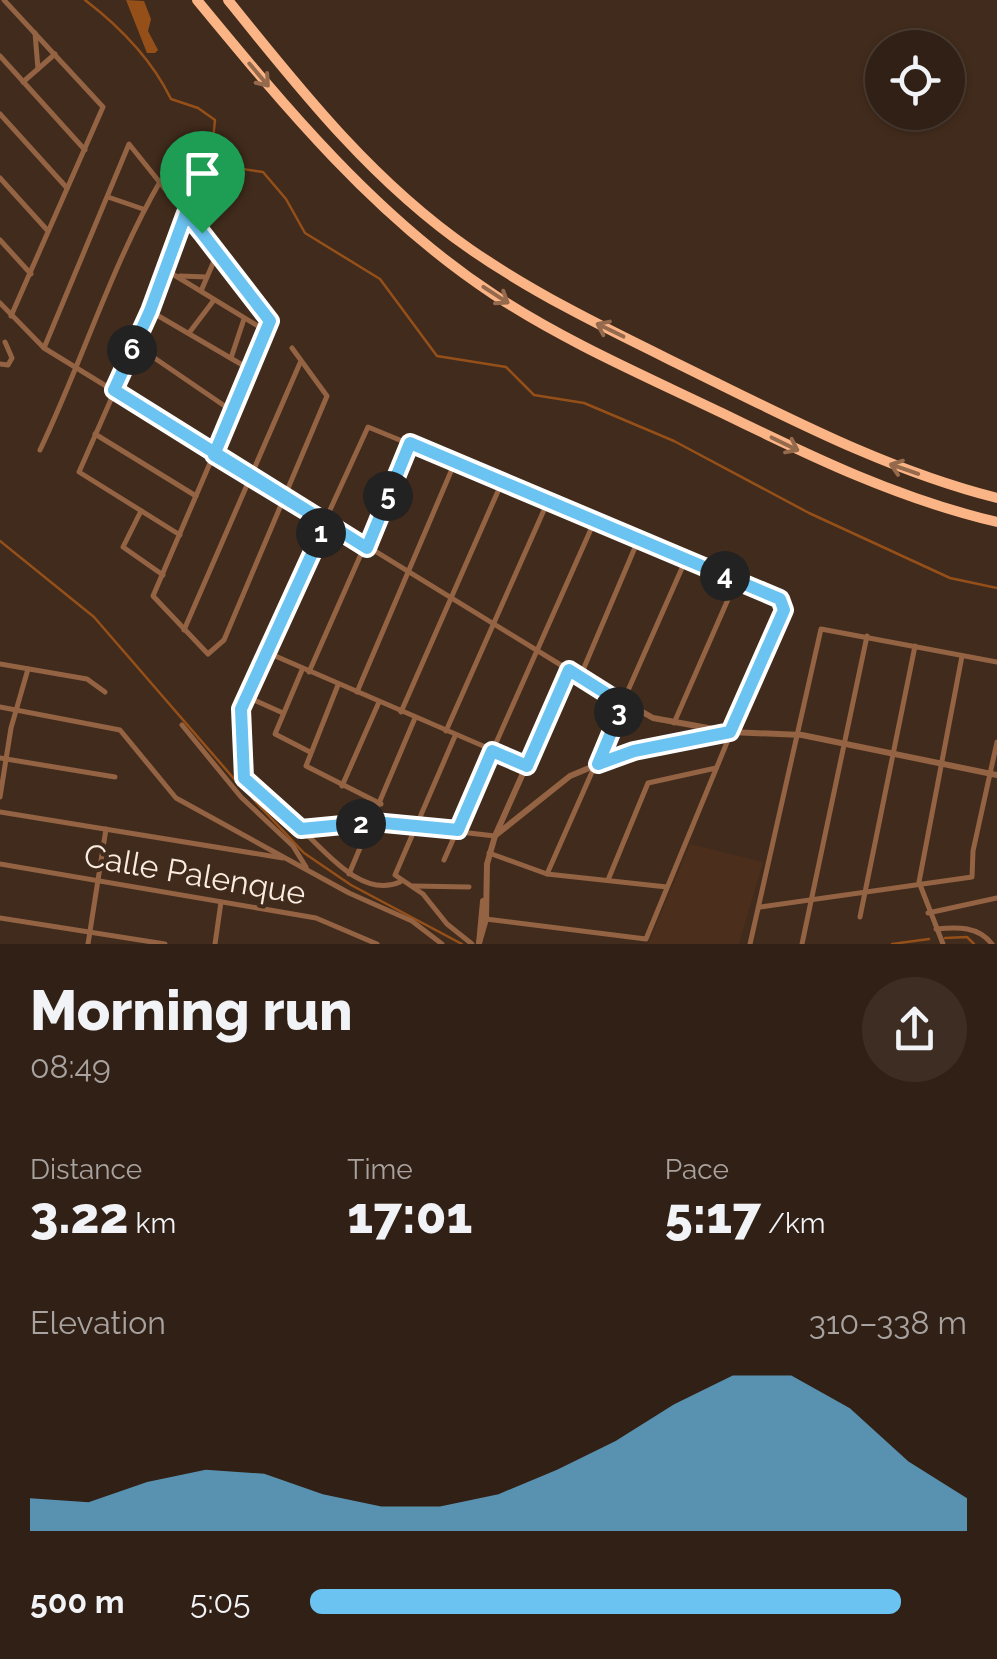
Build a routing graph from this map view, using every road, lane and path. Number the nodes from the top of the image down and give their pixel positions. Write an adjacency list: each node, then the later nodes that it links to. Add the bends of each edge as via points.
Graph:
1 (1, 0): 4 (street)
2 (197, 0): 56 (highway, one-way to 56, via 346,172 495,295 834,468)
3 (228, 0): 52 (highway, one-way to 3, via 840,444 511,276 376,170 318,111)
4 (35, 32): 5 (street); 7 (street)
5 (55, 54): 7 (street); 10 (street, via 103,107)
6 (0, 56): 8 (street)
7 (38, 70): 8 (street)
8 (23, 82): 10 (street)
9 (0, 114): 13 (street)
10 (86, 150): 13 (street)
11 (0, 178): 17 (street)
12 (161, 180): 14 (street, via 129,144); 15 (street); 16 (street)
13 (67, 188): 17 (street)
14 (108, 197): 15 (street); 34 (street)
15 (144, 209): 39 (street)
16 (186, 213): 19 (street); 20 (street)
17 (48, 230): 21 (street)
18 (0, 240): 21 (street)
19 (218, 254): 23 (street); 30 (street, via 270,317)
20 (166, 270): 22 (street); 27 (street)
21 (32, 274): 28 (street)
22 (177, 276): 23 (street); 24 (street)
23 (208, 277): 24 (street)
24 (202, 291): 25 (street)
25 (214, 300): 29 (street); 31 (street)
26 (0, 304): 28 (street)
27 (150, 311): 31 (street); 33 (street)
28 (11, 316): 34 (street)
29 (244, 318): 30 (street); 36 (street)
30 (267, 332): 40 (street)
31 (189, 334): 36 (street)
32 (5, 342): 38 (street, via 12,358)
33 (134, 344): 41 (street); 42 (street)
34 (44, 348): 39 (street)
35 (292, 348): 37 (street)
36 (231, 358): 40 (street)
37 (300, 363): 48 (street); 51 (street, via 327,394)
38 (0, 364)
39 (78, 370): 41 (street); 45 (street)
40 (251, 370): 42 (street)
41 (114, 390): 43 (street); 46 (street)
42 (232, 411): 46 (street)
43 (95, 434): 50 (street); 54 (street, via 79,471)
44 (410, 443): 47 (street); 57 (street, via 368,427); 60 (street)
45 (40, 450)
46 (214, 455): 48 (street); 50 (street)
47 (455, 462): 49 (street); 62 (street)
48 (252, 476): 51 (street); 67 (street)
49 (502, 482): 53 (street); 65 (street)
50 (196, 496): 58 (street)
51 (284, 496): 57 (street); 67 (street, via 224,640 206,653)
52 (997, 498)
53 (548, 501): 55 (street); 66 (street)
54 (142, 510): 58 (street); 63 (street, via 123,547)
55 (594, 520): 59 (street); 70 (street)
56 (997, 522)
57 (326, 523): 60 (street); 71 (street)
58 (180, 535): 63 (street)
59 (638, 538): 61 (street); 78 (street)
60 (367, 548): 62 (street); 77 (street)
61 (686, 559): 64 (street); 84 (street)
62 (409, 574): 65 (street); 81 (street)
63 (163, 575): 67 (street, via 154,599)
64 (736, 580): 90 (street); 93 (street, via 784,604)
65 (451, 600): 66 (street); 87 (street)
66 (494, 628): 70 (street); 92 (street)
67 (183, 631)
68 (867, 636): 69 (street); 94 (street, via 821,629); 97 (street)
69 (915, 646): 72 (street); 100 (street)
70 (536, 651): 76 (street); 98 (street)
71 (266, 652): 77 (street); 82 (street)
72 (962, 655): 73 (street); 102 (street)
73 (997, 662)
74 (0, 664): 75 (street)
75 (28, 669): 80 (street, via 87,679); 86 (street)
76 (569, 670): 78 (street); 104 (street)
77 (306, 671): 79 (street); 88 (street)
78 (580, 677): 84 (street)
79 (338, 685): 81 (street); 99 (street)
80 (105, 692)
81 (357, 692): 83 (street)
82 (245, 696): 88 (street); 109 (street, via 242,752)
83 (380, 702): 87 (street); 108 (street)
84 (623, 704): 90 (street); 103 (street)
85 (0, 707): 86 (street)
86 (16, 710): 101 (street); 121 (street, via 123,732 176,798)
87 (401, 712): 89 (street)
88 (283, 713): 99 (street, via 276,735)
89 (415, 718): 92 (street); 112 (street)
90 (674, 723): 93 (street)
91 (182, 726): 111 (street)
92 (446, 732): 95 (street)
93 (727, 732): 94 (street); 103 (street); 105 (street)
94 (796, 734): 97 (street); 139 (street)
95 (455, 736): 98 (street); 117 (street)
96 (997, 742): 106 (street)
97 (844, 743): 100 (street); 137 (street)
98 (492, 751): 104 (street); 118 (street)
99 (310, 752): 108 (street, via 308,769)
100 (893, 753): 102 (street); 134 (street)
101 (3, 758): 107 (street); 110 (street)
102 (942, 763): 106 (street); 130 (street)
103 (598, 764): 119 (street, via 565,778); 126 (street)
104 (527, 766): 119 (street)
105 (716, 768): 129 (street, via 648,783); 133 (street)
106 (994, 774): 130 (street, via 972,877)
107 (116, 776)
108 (342, 786): 112 (street)
109 (252, 789): 111 (street); 116 (street)
110 (0, 797)
111 (241, 797): 124 (street, via 293,846)
112 (380, 804): 114 (street)
113 (0, 812): 115 (street)
114 (374, 822): 116 (street); 117 (street); 125 (street)
115 (106, 829): 121 (street); 127 (street)
116 (301, 829): 125 (street)
117 (414, 829): 118 (street); 128 (street)
118 (458, 830): 119 (street); 122 (street)
119 (495, 836): 120 (street)
120 (490, 853): 126 (street); 136 (street)
121 (291, 860): 124 (street)
122 (444, 860)
123 (0, 864): 127 (street, Calle Palenque)
124 (308, 870): 150 (street, via 412,921)
125 (349, 874): 128 (street, via 377,883)
126 (547, 874): 129 (street)
127 (98, 880): 138 (street, Calle Palenque); 145 (street)
128 (398, 880): 131 (street)
129 (608, 880): 133 (street)
130 (919, 882): 134 (street); 140 (street)
131 (410, 886): 132 (street); 151 (street)
132 (469, 887)
133 (668, 887): 143 (street, via 646,939)
134 (866, 893): 137 (street); 142 (street)
135 (997, 898): 140 (street)
136 (484, 900): 143 (street); 151 (street)
137 (813, 900): 139 (street); 153 (street)
138 (221, 902): 148 (street); 149 (street, Calle Palenque, via 326,920)
139 (760, 907): 152 (street)
140 (928, 913): 144 (street)
141 (0, 918): 145 (street)
142 (860, 918)
143 (486, 920): 151 (street)
144 (936, 929): 154 (street); 155 (street, via 980,932)
145 (90, 932): 146 (street); 147 (street)
146 (88, 944)
147 (165, 944)
148 (215, 944)
149 (377, 944)
150 (442, 944)
151 (477, 944)
152 (750, 944)
153 (802, 944)
154 (943, 944)
155 (992, 944)

